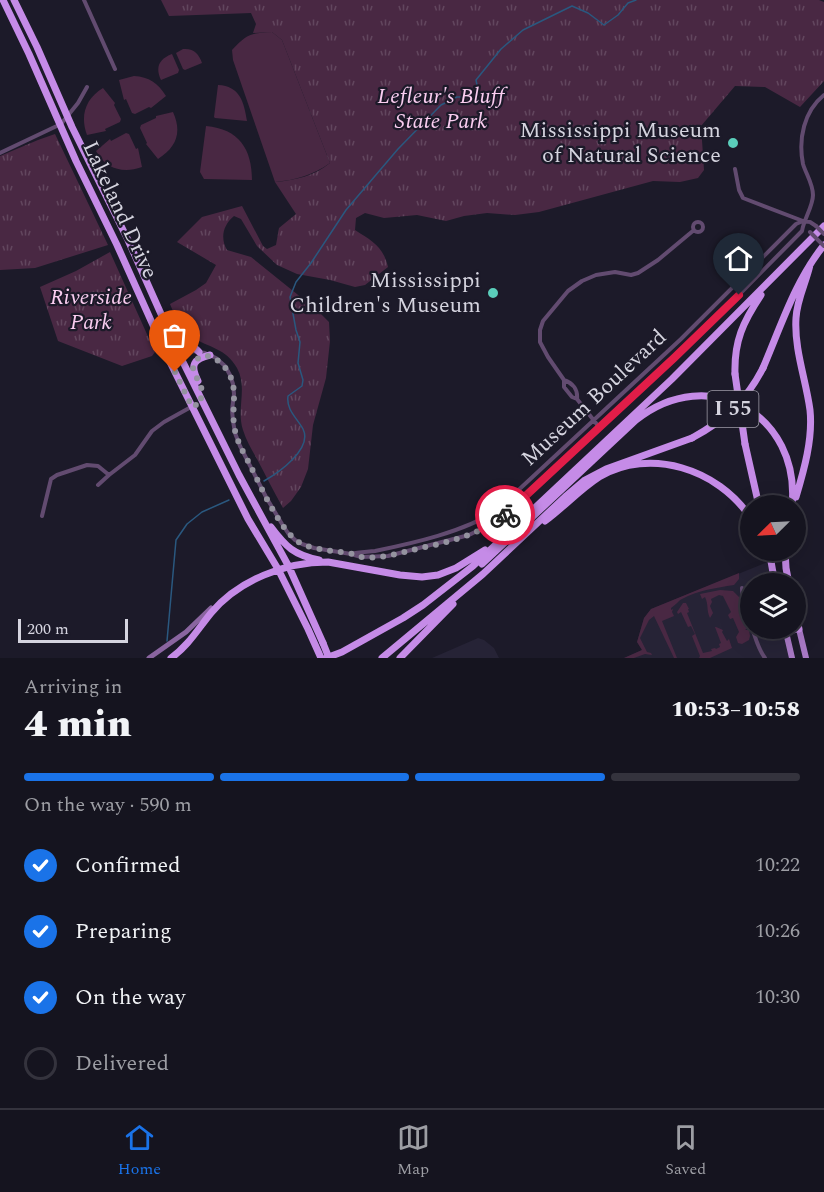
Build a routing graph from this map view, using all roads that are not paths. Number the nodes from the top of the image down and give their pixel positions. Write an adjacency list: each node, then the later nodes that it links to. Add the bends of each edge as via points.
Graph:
1 (3, 0): 8 (highway, Lakeland Drive)
2 (14, 0): 7 (highway, Lakeland Drive)
3 (84, 0): 4 (street)
4 (115, 69)
5 (87, 87): 7 (street)
6 (824, 94): 13 (street, Museum Boulevard, via 814,105 803,132 803,165 813,196)
7 (67, 115): 8 (street); 11 (highway, Lakeland Drive)
8 (61, 124): 9 (street); 12 (highway, Lakeland Drive)
9 (0, 153)
10 (735, 169): 13 (street, via 743,198)
11 (101, 187): 12 (highway); 17 (highway, Lakeland Drive)
12 (91, 191): 18 (highway, Lakeland Drive)
13 (803, 221): 16 (street, bridge); 19 (street, bridge); 29 (street, Museum Boulevard); 30 (street, Museum Boulevard, via 802,231)
14 (824, 226): 21 (highway, I 55)
15 (694, 230): 29 (street, via 638,273 615,272 582,281 568,291 543,321 540,342 564,380 564,387)
16 (824, 234)
17 (128, 240): 18 (highway); 22 (highway, Lakeland Drive)
18 (117, 245): 25 (highway, Lakeland Drive)
19 (824, 245): 20 (highway, I 55)
20 (810, 265): 36 (highway, via 795,321 810,412 807,450); 43 (highway, I 55, bridge, via 763,368 736,406 692,438 595,474 565,496)
21 (773, 278): 34 (highway, bridge, via 743,323 736,349 735,374); 44 (highway, I 55)
22 (165, 323): 23 (highway, Lakeland Drive); 24 (highway)
23 (178, 352): 24 (street); 25 (highway); 27 (highway, Lakeland Drive)
24 (199, 352): 26 (street)
25 (166, 354): 28 (highway, Lakeland Drive)
26 (210, 355): 27 (highway, via 199,358 193,369 203,392); 46 (street, Museum Boulevard, via 230,375 235,433 288,533 308,546)
27 (202, 400): 28 (highway); 39 (highway, Lakeland Drive)
28 (192, 407): 31 (street, via 152,431 135,455); 41 (highway, Lakeland Drive)
29 (594, 421): 30 (street); 33 (street, Museum Boulevard)
30 (599, 428): 37 (street, Museum Boulevard)
31 (109, 475): 32 (street); 40 (street, via 98,466 87,465 57,475 51,479)
32 (98, 485)
33 (515, 494): 37 (street); 42 (street, Museum Boulevard, via 483,519)
34 (757, 495)
35 (793, 495): 53 (highway, via 788,457 765,423 743,406 719,397 676,399 636,420 481,565)
36 (796, 495)
37 (521, 501): 45 (street, Museum Boulevard, via 483,529)
38 (740, 505): 43 (highway, via 732,495 695,472 675,466 641,464 601,477)
39 (257, 508): 47 (highway, via 292,551); 48 (highway, Lakeland Drive)
40 (42, 516)
41 (248, 519): 49 (highway, Lakeland Drive); 50 (highway, via 268,561)
42 (447, 532): 45 (street); 46 (street, Museum Boulevard)
43 (526, 534): 51 (highway, I 55)
44 (504, 537): 47 (highway, via 438,576 400,575); 53 (highway, I 55)
45 (450, 540): 46 (street, Museum Boulevard, via 388,556)
46 (351, 554)
47 (328, 562): 48 (highway)
48 (289, 567): 49 (highway); 57 (highway, Lakeland Drive)
49 (278, 569): 50 (highway); 57 (highway, Lakeland Drive)
50 (264, 574): 52 (highway)
51 (483, 574): 62 (highway, I 55); 63 (highway)
52 (230, 594): 58 (street); 59 (highway)
53 (423, 604): 61 (highway, I 55)
54 (757, 639): 64 (street)
55 (787, 639): 65 (main road)
56 (801, 639): 66 (main road)
57 (319, 643): 60 (highway, Lakeland Drive); 61 (highway, Lakeland Drive, bridge)
58 (148, 658)
59 (171, 658)
60 (321, 658)
61 (328, 658)
62 (382, 658)
63 (400, 658)
64 (765, 658)
65 (792, 658)
66 (806, 658)

